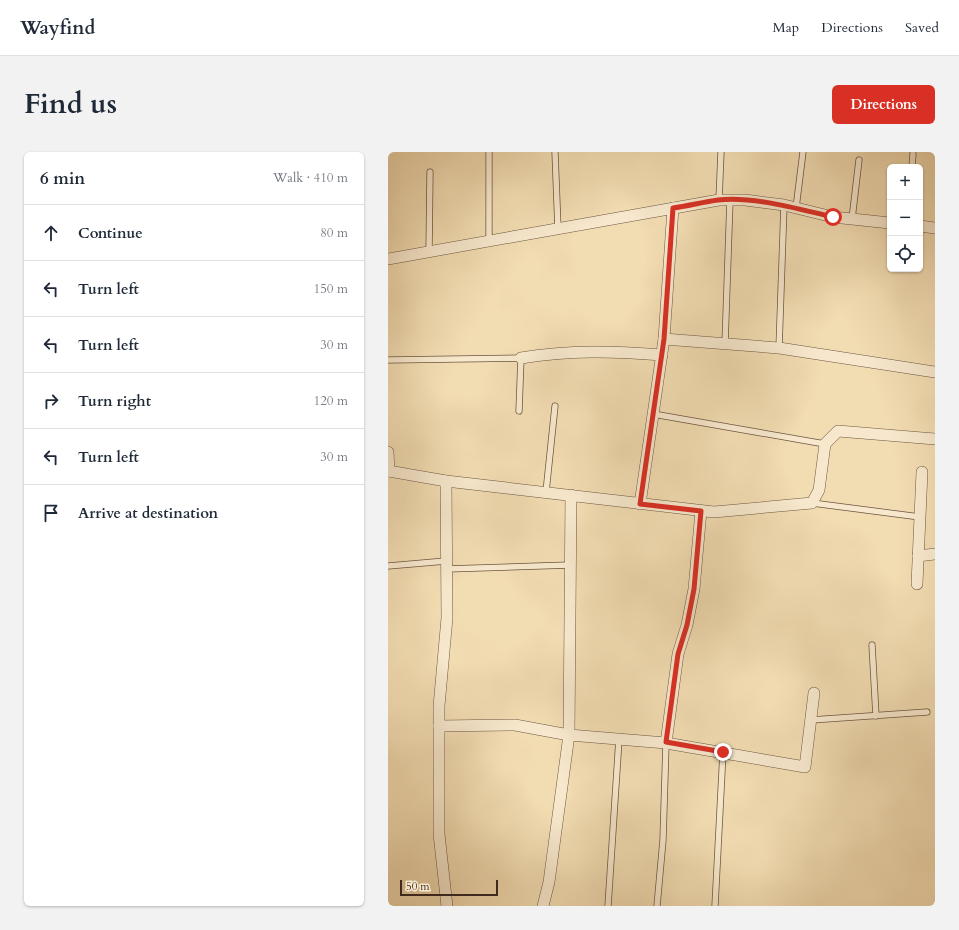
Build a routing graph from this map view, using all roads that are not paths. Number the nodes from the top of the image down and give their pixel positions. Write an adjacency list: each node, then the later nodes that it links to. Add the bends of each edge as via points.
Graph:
1 (489, 152): 18 (lane)
2 (555, 152): 17 (lane)
3 (721, 152): 9 (lane)
4 (804, 152): 12 (lane)
5 (913, 154): 7 (lane)
6 (859, 160): 13 (lane)
7 (912, 164)
8 (430, 172): 19 (lane)
9 (724, 200): 10 (street); 11 (street); 22 (lane)
10 (784, 205): 12 (street); 23 (lane)
11 (673, 208): 17 (street); 21 (street)
12 (796, 208): 13 (street)
13 (852, 219): 14 (street)
14 (887, 223)
15 (923, 226): 16 (street)
16 (935, 228)
17 (558, 229): 18 (street)
18 (489, 241): 19 (street)
19 (429, 252): 20 (street)
20 (388, 259)
21 (664, 339): 22 (street); 24 (street)
22 (725, 344): 23 (street)
23 (779, 348): 27 (street)
24 (662, 355): 25 (street, via 614,351 550,353); 30 (street)
25 (521, 358): 26 (lane); 29 (lane)
26 (388, 360)
27 (935, 372)
28 (556, 406): 37 (lane)
29 (519, 411)
30 (653, 414): 32 (lane); 40 (street)
31 (935, 438): 32 (street, via 838,431)
32 (825, 444): 39 (street, via 818,490)
33 (388, 452): 34 (street)
34 (389, 471): 36 (street)
35 (922, 472): 42 (street)
36 (446, 481): 37 (street); 45 (street)
37 (546, 492): 38 (street)
38 (571, 495): 40 (street); 46 (street)
39 (812, 503): 41 (street); 42 (lane)
40 (640, 504): 41 (street)
41 (701, 511): 57 (street, via 694,589 678,654)
42 (920, 517): 44 (street)
43 (935, 554): 44 (street)
44 (918, 556): 48 (street)
45 (446, 565): 46 (lane); 47 (lane); 54 (street, via 447,618)
46 (570, 565): 55 (street)
47 (388, 566)
48 (917, 584)
49 (872, 645): 52 (lane)
50 (814, 693): 53 (street)
51 (927, 712): 52 (lane)
52 (876, 716): 53 (lane)
53 (811, 720): 58 (street, via 805,767)
54 (439, 726): 55 (street, via 515,725); 59 (street, via 439,834)
55 (568, 735): 56 (street); 60 (street, via 549,882)
56 (619, 739): 57 (street); 61 (lane)
57 (666, 742): 58 (street); 62 (lane, via 663,840)
58 (723, 752): 63 (lane)
59 (447, 906)
60 (543, 906)
61 (608, 906)
62 (657, 906)
63 (715, 906)

